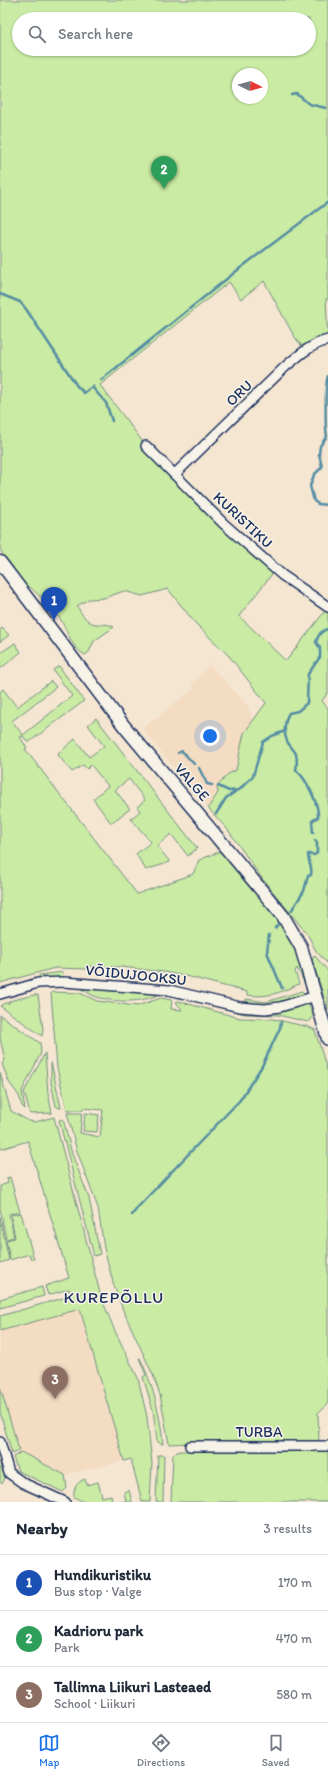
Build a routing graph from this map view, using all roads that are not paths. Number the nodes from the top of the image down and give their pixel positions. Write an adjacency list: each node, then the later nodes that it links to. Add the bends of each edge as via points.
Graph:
1 (328, 340): 3 (street, ORU, via 304,351 285,367)
2 (146, 446): 3 (street, KURISTIKU)
3 (175, 474): 5 (street, KURISTIKU, via 224,524 282,575)
4 (0, 562): 7 (street, VALGE, via 124,726 283,916 301,947)
5 (328, 607)
6 (0, 994): 7 (street, VÕIDUJOOKSU, via 38,983 64,982 169,990 256,1009 280,1007)
7 (316, 996): 8 (street, VALGE)
8 (328, 1038)
9 (0, 1442): 12 (street, via 9,1473 23,1483)
10 (190, 1446): 11 (street, TURBA)
11 (328, 1446)
12 (66, 1502)

